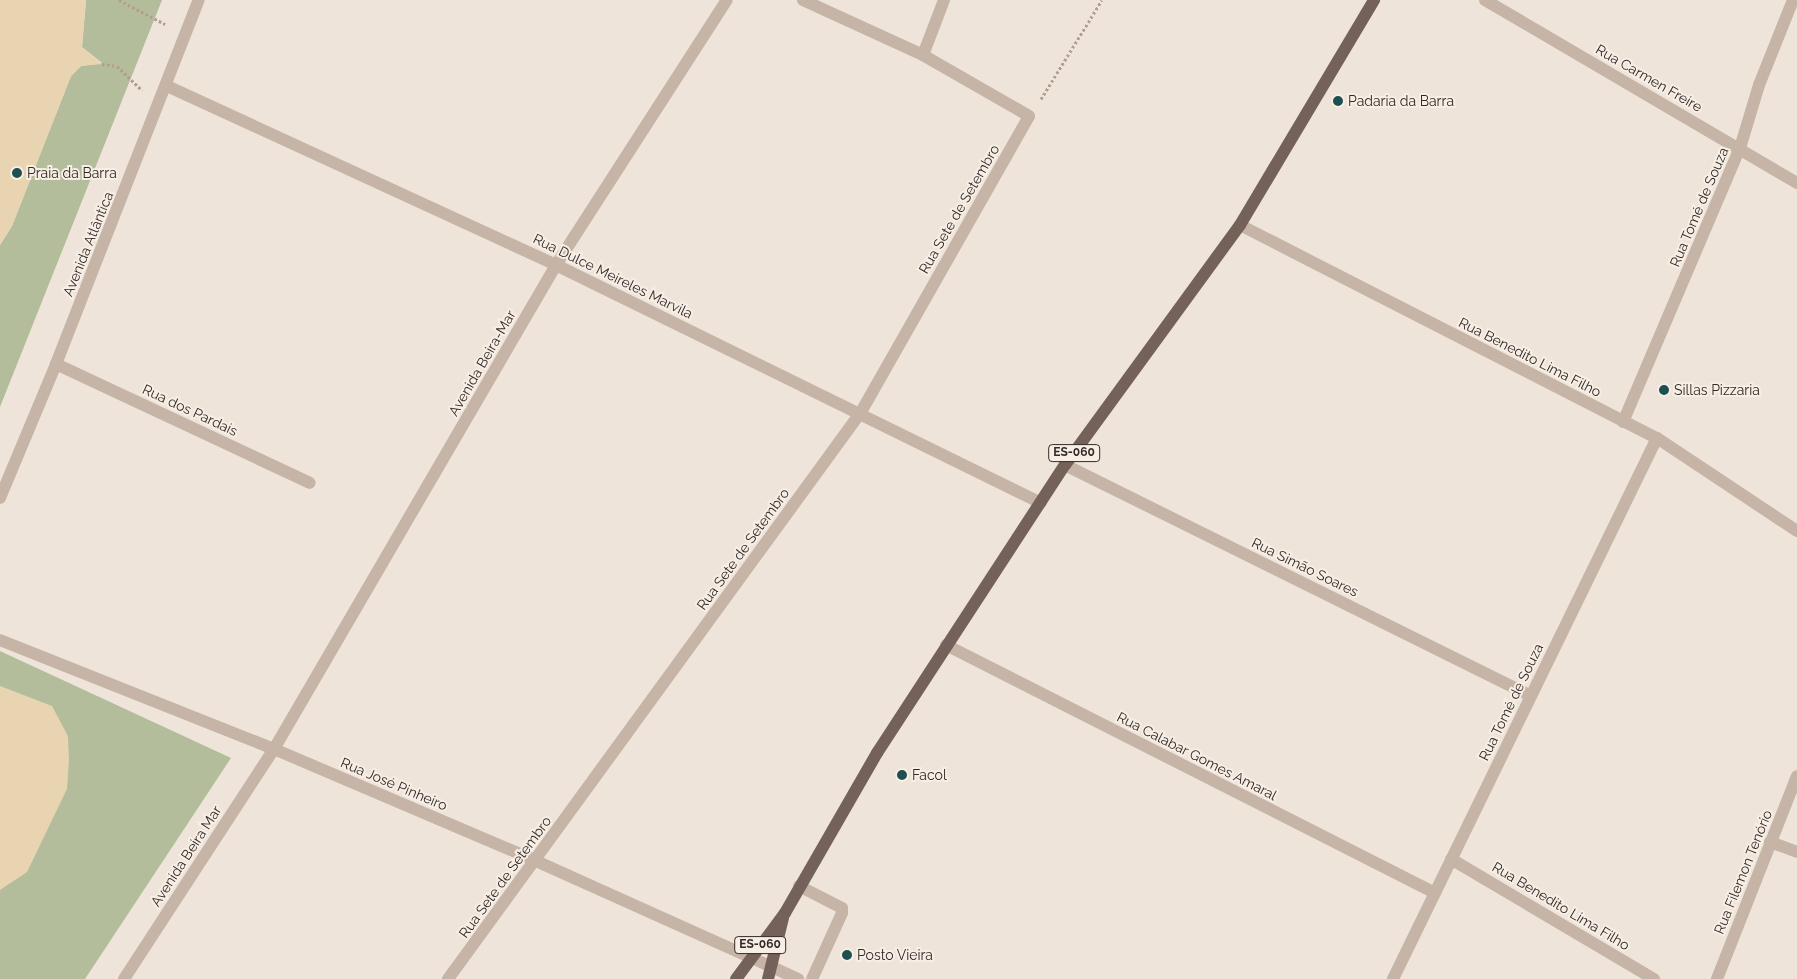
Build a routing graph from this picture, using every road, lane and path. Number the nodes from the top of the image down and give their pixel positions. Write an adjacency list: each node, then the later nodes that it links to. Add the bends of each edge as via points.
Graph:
1 (119, 0): 10 (path)
2 (199, 0): 13 (street, Avenida Atlântica)
3 (726, 0): 19 (street, Avenida Beira-Mar)
4 (803, 0): 11 (street)
5 (944, 0): 11 (street)
6 (1102, 0): 15 (path)
7 (1374, 0): 18 (main road, ES-060)
8 (1485, 0): 16 (street, Rua Carmen Freire)
9 (1793, 0): 16 (street, Rua Tomé de Souza, via 1758,85)
10 (167, 26)
11 (923, 55): 15 (street)
12 (102, 64): 14 (path, via 117,66)
13 (167, 86): 19 (street, Rua Dulce Meireles Marvila); 20 (street, Avenida Atlântica)
14 (142, 90)
15 (1029, 116): 21 (street, Rua Sete de Setembro)
16 (1740, 148): 17 (street, Rua Carmen Freire); 22 (street, Rua Tomé de Souza)
17 (1797, 183)
18 (1240, 225): 22 (street, Rua Benedito Lima Filho); 24 (main road, ES-060)
19 (556, 265): 21 (street, Rua Dulce Meireles Marvila); 32 (street, Avenida Beira-Mar)
20 (56, 364): 25 (street, Rua dos Pardais); 26 (street, Avenida Atlântica)
21 (861, 412): 27 (street, Rua Dulce Meireles Marvila); 37 (street, Rua Sete de Setembro)
22 (1623, 422): 23 (street, Rua Benedito Lima Filho)
23 (1657, 438): 28 (street, Rua Benedito Lima Filho); 31 (street, Rua Tomé de Souza)
24 (1066, 465): 27 (main road, ES-060); 31 (street, Rua Simão Soares)
25 (310, 483)
26 (0, 498)
27 (1041, 503): 30 (main road, ES-060)
28 (1797, 531)
29 (0, 640): 32 (street, Rua José Pinheiro)
30 (946, 646): 38 (main road, ES-060, via 839,814); 39 (street, Rua Calabar Gomes Amaral)
31 (1531, 696): 36 (street, Rua Tomé de Souza)
32 (274, 749): 37 (street, Rua José Pinheiro); 43 (street, Avenida Beira Mar)
33 (1797, 776): 34 (street, Rua Filemon Tenório)
34 (1770, 842): 35 (street); 50 (street, Rua Filemon Tenório)
35 (1797, 852)
36 (1451, 859): 39 (street, Rua Tomé de Souza); 49 (street, Rua Benedito Lima Filho)
37 (536, 861): 41 (street, Rua José Pinheiro); 44 (street, Rua Sete de Setembro)
38 (799, 886): 40 (main road, ES-060); 47 (street, via 842,908)
39 (1435, 893): 48 (street, Rua Tomé de Souza)
40 (784, 913): 41 (main road, ES-060); 42 (main road, ES-060)
41 (751, 956): 42 (street, Rua José Pinheiro); 45 (main road, ES-060)
42 (770, 973): 46 (street, Rua José Pinheiro)
43 (124, 979)
44 (448, 979)
45 (736, 979)
46 (798, 979)
47 (812, 979)
48 (1393, 979)
49 (1654, 979)
50 (1716, 979)

